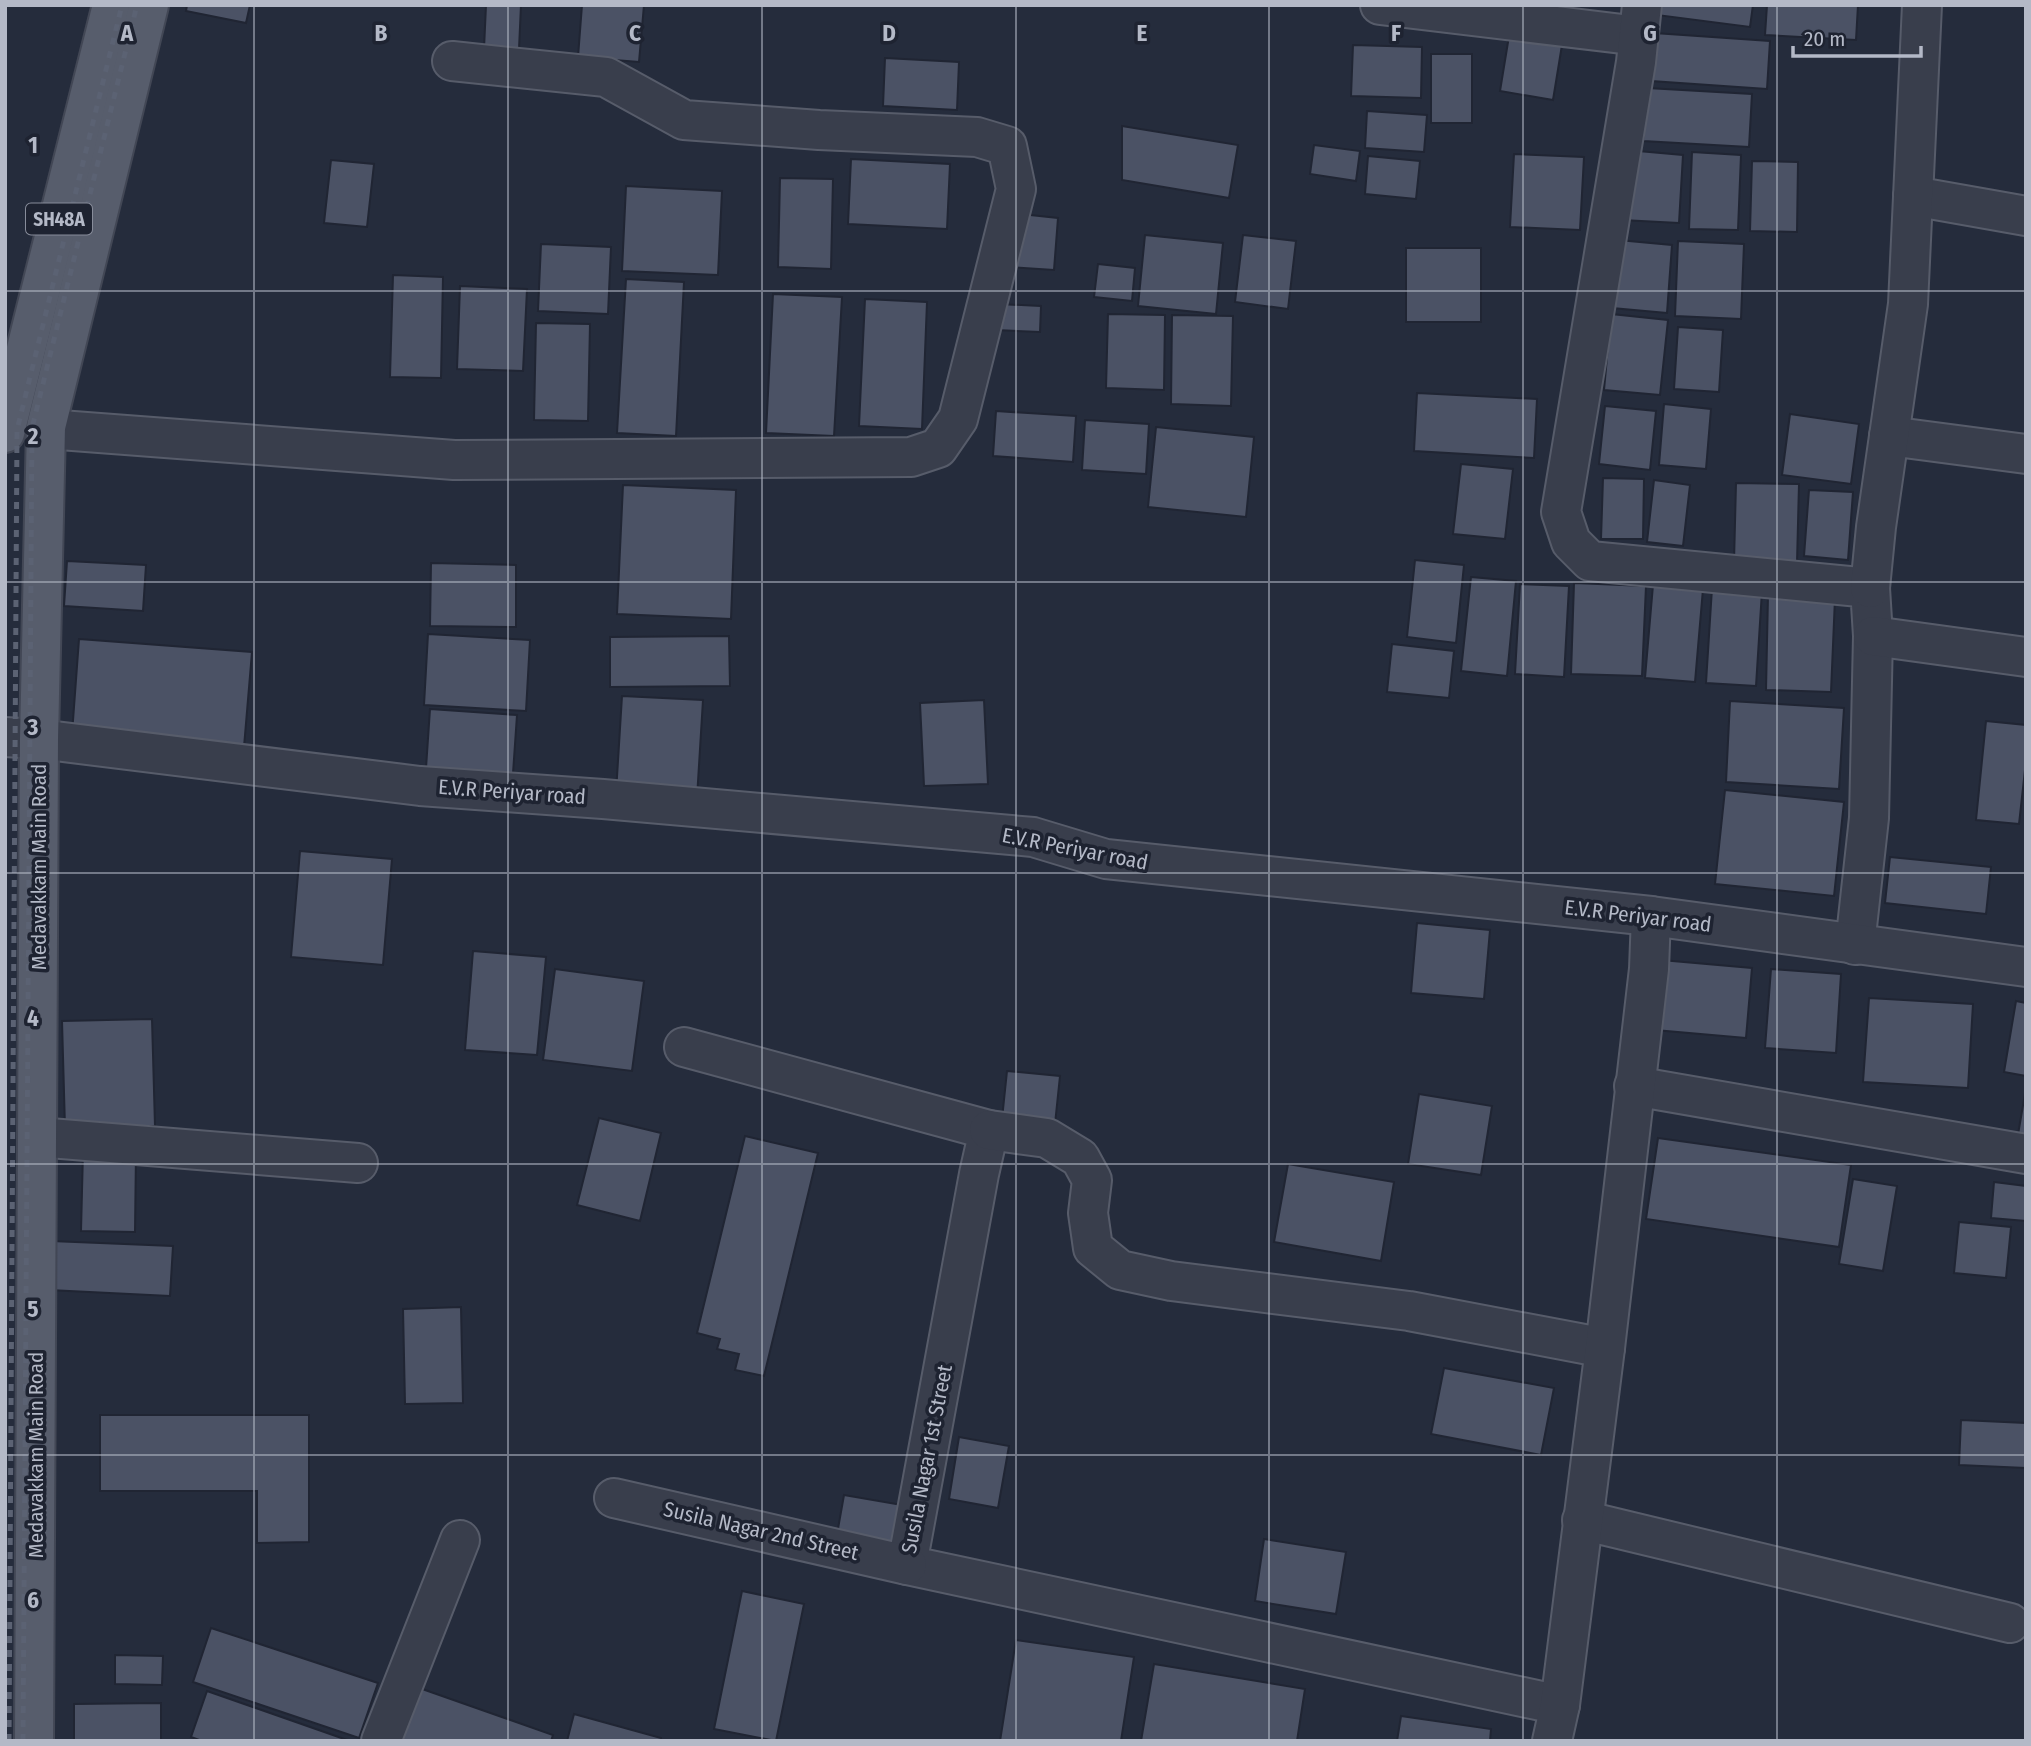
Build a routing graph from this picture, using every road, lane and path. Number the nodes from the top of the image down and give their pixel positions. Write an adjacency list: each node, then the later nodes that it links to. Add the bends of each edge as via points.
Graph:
1 (112, 5): 10 (main road, SH48A)
2 (149, 5): 9 (main road, Medavakkam Main Road / SH48A)
3 (1380, 5): 5 (street)
4 (1922, 5): 7 (street)
5 (1641, 21): 13 (street, via 1561,512 1571,542 1590,561)
6 (452, 61): 9 (street, via 606,77 684,120 977,137 1007,146 1016,189 958,419 938,448 911,457 454,460)
7 (1913, 196): 8 (street); 11 (street, via 1908,304)
8 (2026, 216)
9 (46, 427): 16 (main road, Medavakkam Main Road / SH48A)
10 (5, 433)
11 (1889, 436): 12 (street); 13 (street)
12 (2026, 454)
13 (1870, 588): 14 (street)
14 (1873, 636): 15 (street); 18 (street, via 1869,818)
15 (2026, 657)
16 (22, 738): 17 (street, E.V.R Periyar road, via 420,786 1033,837 1106,859); 23 (main road, Medavakkam Main Road / SH48A)
17 (1651, 916): 18 (street, E.V.R Periyar road); 21 (street)
18 (1855, 945): 19 (street, E.V.R Periyar road)
19 (2026, 967)
20 (684, 1047): 22 (street)
21 (1634, 1086): 24 (street); 26 (street)
22 (989, 1130): 26 (street, via 1047,1138 1080,1158 1092,1180 1088,1213 1093,1248 1120,1270 1171,1281 1409,1311); 30 (street, Susila Nagar 1st Street)
23 (37, 1137): 25 (street); 33 (main road, Medavakkam Main Road / SH48A)
24 (2026, 1154)
25 (358, 1163)
26 (1605, 1348): 28 (street)
27 (614, 1498): 30 (street, Susila Nagar 2nd Street)
28 (1582, 1520): 31 (street); 32 (street)
29 (460, 1540): 34 (street)
30 (907, 1565): 32 (street, Susila Nagar 1st Street)
31 (2010, 1623)
32 (1556, 1723)
33 (34, 1741)
34 (382, 1741)

